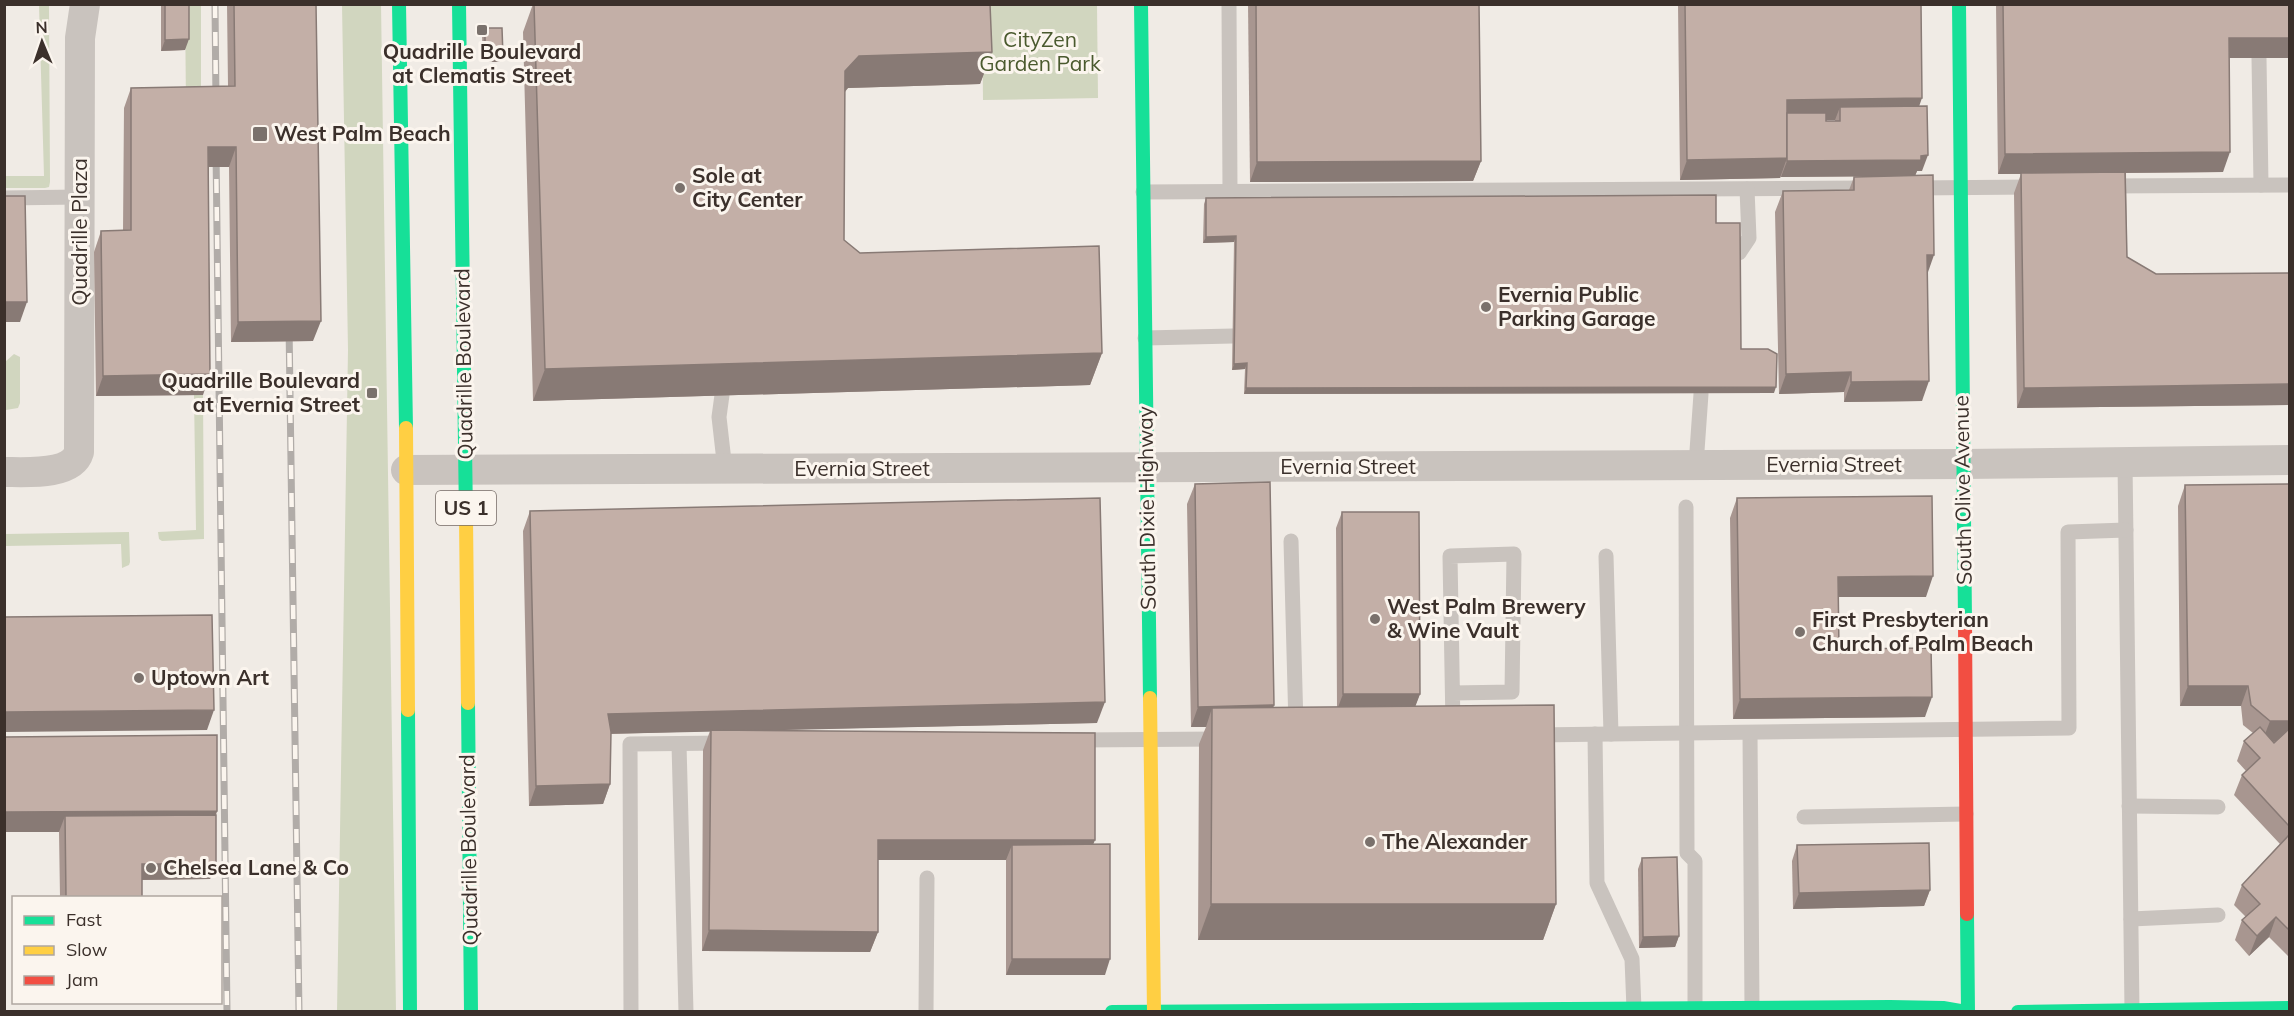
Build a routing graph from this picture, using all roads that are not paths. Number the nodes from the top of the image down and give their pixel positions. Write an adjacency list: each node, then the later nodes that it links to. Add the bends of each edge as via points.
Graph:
1 (85, 4): 16 (street, Quadrille Plaza, via 80,39)
2 (399, 4): 28 (street, US 1)
3 (459, 4): 29 (street, Quadrille Boulevard / US 1)
4 (1141, 4): 14 (street, South Dixie Highway)
5 (1229, 4): 15 (lane)
6 (1959, 4): 12 (street, South Olive Avenue)
7 (2259, 58): 9 (lane)
8 (2289, 184): 9 (lane)
9 (2261, 185): 10 (lane)
10 (2086, 186)
11 (2051, 187): 12 (lane)
12 (1959, 188): 13 (lane); 25 (street, South Olive Avenue)
13 (1747, 189): 15 (lane); 18 (lane, via 1749,238)
14 (1143, 192): 15 (lane); 20 (street, South Dixie Highway)
15 (1230, 192)
16 (80, 197): 17 (lane); 31 (street, Quadrille Plaza, via 77,460 63,468)
17 (4, 198)
18 (1739, 253)
19 (1233, 336): 20 (lane)
20 (1145, 339): 27 (street, South Dixie Highway)
21 (1701, 394): 26 (lane)
22 (722, 395): 30 (lane, via 719,417)
23 (2289, 460): 24 (street, Evernia Street)
24 (2125, 462): 25 (street, Evernia Street); 33 (lane)
25 (1963, 464): 26 (street, Evernia Street); 37 (street, South Olive Avenue)
26 (1696, 465): 27 (street, Evernia Street)
27 (1146, 468): 30 (street, Evernia Street); 45 (street, South Dixie Highway)
28 (406, 470): 29 (street, Evernia Street); 64 (street, US 1)
29 (466, 470): 30 (street, Evernia Street); 65 (street, Quadrille Boulevard / US 1)
30 (725, 470)
31 (4, 472)
32 (1686, 507): 40 (lane)
33 (2126, 530): 37 (lane, via 2068,532 2069,728); 49 (lane)
34 (1291, 541): 43 (lane)
35 (1606, 556): 39 (lane)
36 (1453, 693): 36 (lane, via 1450,556 1514,554 1512,692); 42 (lane)
37 (1965, 729): 38 (lane); 51 (street, South Olive Avenue)
38 (1750, 733): 40 (lane); 57 (lane)
39 (1603, 734): 40 (lane); 41 (lane); 56 (lane, via 1597,883 1632,959)
40 (1688, 734): 61 (lane, via 1687,853 1695,861)
41 (1524, 735)
42 (1454, 736)
43 (1296, 738)
44 (1238, 739): 45 (lane)
45 (1150, 740): 46 (lane); 70 (street, South Dixie Highway)
46 (1057, 741)
47 (738, 743): 48 (lane)
48 (679, 744): 66 (lane, via 630,744); 67 (lane)
49 (2129, 806): 50 (lane); 55 (lane)
50 (2218, 807)
51 (1966, 814): 52 (lane); 71 (street, South Olive Avenue)
52 (1804, 817)
53 (927, 878): 68 (lane)
54 (2218, 915): 55 (lane)
55 (2131, 919): 62 (lane)
56 (1634, 1008): 60 (street); 61 (street)
57 (1752, 1008): 59 (street); 61 (street)
58 (2289, 1008): 63 (street)
59 (1890, 1009): 71 (street)
60 (1555, 1010): 70 (street)
61 (1695, 1010)
62 (2132, 1010): 63 (street); 72 (street)
63 (2250, 1010)
64 (410, 1011)
65 (471, 1011)
66 (631, 1011)
67 (686, 1011)
68 (926, 1011)
69 (1112, 1011): 70 (street)
70 (1154, 1011)
71 (1967, 1011)
72 (2018, 1011)

